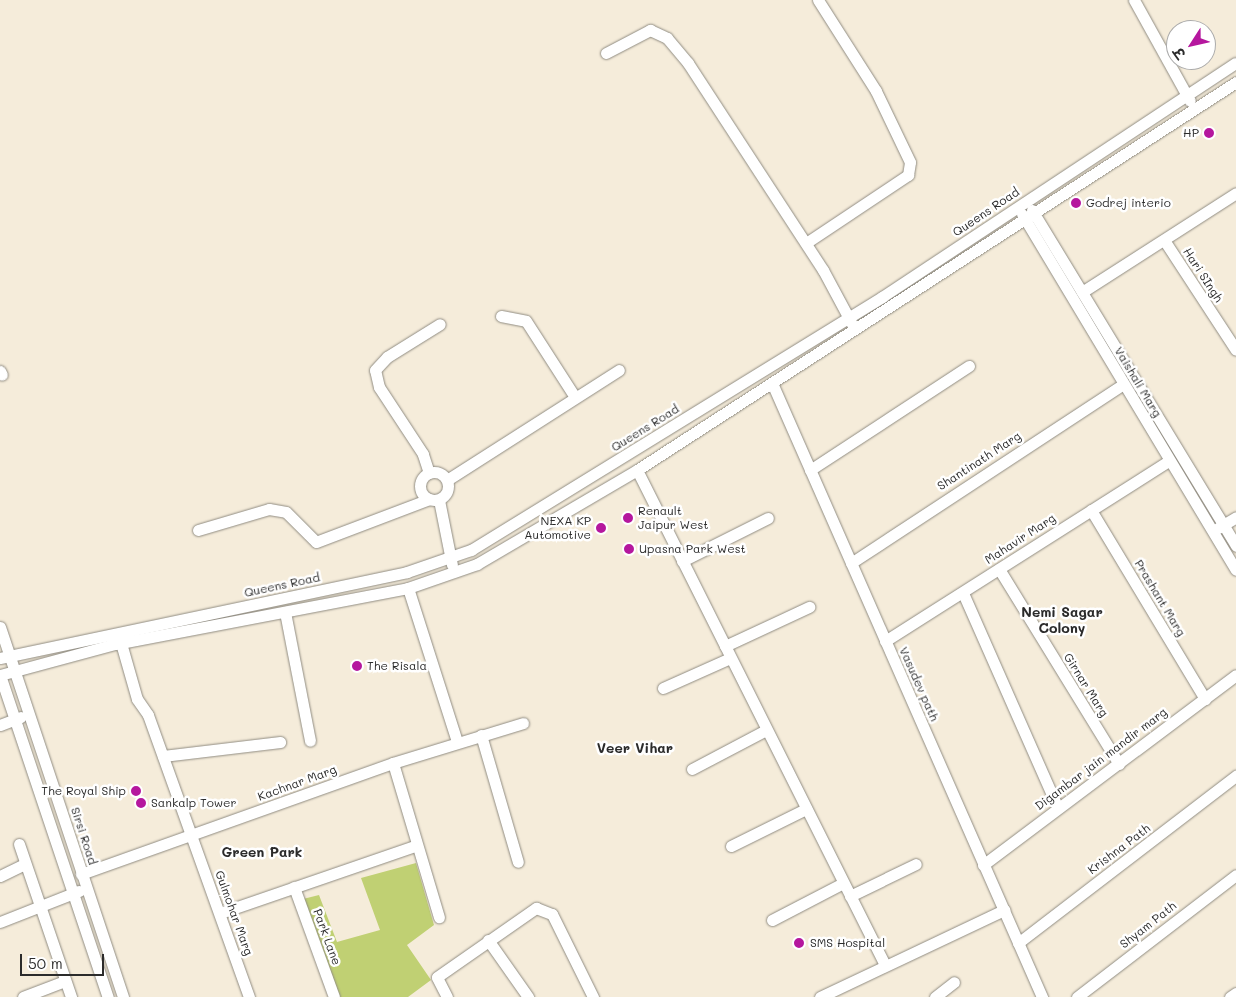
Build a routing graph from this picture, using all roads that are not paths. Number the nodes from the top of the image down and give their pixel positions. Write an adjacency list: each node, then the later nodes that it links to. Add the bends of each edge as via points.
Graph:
1 (818, 0): 12 (street, via 880,98 910,162 908,175)
2 (1134, 0): 6 (street)
3 (606, 53): 12 (street, via 650,30 666,38 688,63)
4 (1236, 62): 6 (street, Queens Road)
5 (1236, 82): 7 (street, Queens Road)
6 (1187, 95): 7 (street); 9 (street, Queens Road)
7 (1194, 109): 10 (street, Queens Road)
8 (1236, 193): 11 (street)
9 (1023, 205): 10 (street, Vaishali Marg); 15 (street, Queens Road)
10 (1031, 218): 13 (street, Vaishali Marg); 17 (street, Queens Road); 22 (street, Vaishali Marg)
11 (1164, 240): 13 (street); 18 (street, Hari SIngh)
12 (806, 243): 15 (street)
13 (1082, 292): 33 (street, Vaishali Marg)
14 (501, 316): 23 (street, via 526,321)
15 (849, 318): 17 (street); 37 (street, Queens Road, via 495,539)
16 (440, 324): 27 (street, via 387,356 374,370 379,387 423,454)
17 (855, 330): 21 (street, Queens Road)
18 (1236, 350)
19 (969, 366): 26 (street)
20 (618, 370): 23 (street)
21 (772, 383): 25 (street, Queens Road); 26 (street, Vasudev path)
22 (1124, 384): 24 (street, Vaishali Marg); 39 (street, Shantinath Marg)
23 (575, 397): 28 (street)
24 (1169, 460): 30 (street, Mahavir Marg); 35 (street, Vaishali Marg)
25 (637, 470): 38 (street); 42 (street, Queens Road, via 501,551)
26 (810, 470): 39 (street, Vasudev path)
27 (429, 473): 28 (street, via 437,472); 29 (street, via 420,484)
28 (447, 480): 29 (street, via 448,489)
29 (434, 499): 34 (street, via 316,542 286,512 268,509); 37 (street)
30 (1090, 510): 40 (street, Mahavir Marg); 57 (street, Prashant Marg)
31 (1236, 517): 33 (street)
32 (768, 518): 38 (street)
33 (1223, 525): 35 (street); 36 (street, Vaishali Marg)
34 (198, 530)
35 (1213, 531): 41 (street, Vaishali Marg)
36 (1236, 546)
37 (452, 558): 42 (street); 51 (street, Queens Road, via 292,597)
38 (682, 561): 50 (street)
39 (851, 563): 48 (street, Vasudev path)
40 (999, 568): 44 (street, Mahavir Marg); 69 (street, Girnar Marg)
41 (1236, 570)
42 (453, 574): 43 (street, Queens Road)
43 (408, 588): 46 (street, Queens Road); 66 (street)
44 (963, 593): 48 (street, Mahavir Marg); 72 (street)
45 (810, 607): 50 (street)
46 (285, 612): 49 (street, Queens Road); 64 (street)
47 (0, 627): 51 (street, Sirsi Road)
48 (886, 641): 81 (street, Vasudev path)
49 (121, 643): 53 (street, Queens Road); 67 (street, Gulmohar Marg, via 137,699 148,715)
50 (725, 646): 52 (street)
51 (5, 656): 53 (street, Sirsi Road)
52 (730, 658): 56 (street); 62 (street)
53 (16, 671): 54 (street, Queens Road); 58 (street, Sirsi Road)
54 (0, 675): 59 (street)
55 (1236, 675): 57 (street, Digambar jain mandir marg)
56 (663, 688)
57 (1205, 699): 69 (street, Digambar jain mandir marg)
58 (30, 714): 59 (street); 82 (street, Sirsi Road)
59 (15, 719): 61 (street); 88 (street)
60 (523, 722): 63 (street, Kachnar Marg)
61 (0, 725)
62 (766, 730): 70 (street); 73 (street)
63 (481, 735): 66 (street, Kachnar Marg); 78 (street)
64 (310, 741)
65 (280, 742): 67 (street)
66 (457, 742): 68 (street, Kachnar Marg)
67 (163, 756): 74 (street, Gulmohar Marg)
68 (393, 763): 74 (street, Kachnar Marg); 76 (street)
69 (1119, 764): 72 (street, Digambar jain mandir marg)
70 (692, 768)
71 (1236, 776): 97 (street, Krishna Path)
72 (1058, 808): 81 (street, Digambar jain mandir marg)
73 (806, 809): 77 (street); 85 (street)
74 (191, 835): 82 (street, Kachnar Marg); 92 (street, Gulmohar Marg)
75 (19, 844): 79 (street)
76 (417, 845): 86 (street); 93 (street)
77 (731, 846)
78 (518, 862)
79 (25, 864): 84 (street); 90 (street)
80 (916, 864): 89 (street)
81 (983, 865): 91 (street, Vasudev path)
82 (82, 874): 87 (street, Sirsi Road)
83 (1236, 875): 114 (street, Shyam Path)
84 (0, 876)
85 (843, 882): 89 (street); 94 (street)
86 (294, 887): 92 (street); 107 (street, Park Lane)
87 (86, 889): 88 (street); 105 (street, Sirsi Road)
88 (72, 893): 90 (street); 104 (street)
89 (850, 896): 98 (street)
90 (39, 903): 95 (street); 99 (street)
91 (1004, 910): 97 (street, Vasudev path); 98 (street)
92 (220, 913): 106 (street, Gulmohar Marg)
93 (439, 917)
94 (772, 920)
95 (0, 922)
96 (488, 940): 108 (street, via 437,976); 109 (street); 110 (street, via 536,908 543,909 552,914)
97 (1018, 943): 113 (street, Vasudev path)
98 (885, 965): 111 (street)
99 (65, 981): 102 (street); 103 (street)
100 (954, 982): 112 (street)
101 (1236, 993): 115 (street)
102 (23, 997)
103 (71, 997)
104 (108, 997)
105 (123, 997)
106 (249, 997)
107 (334, 997)
108 (447, 997)
109 (528, 997)
110 (594, 997)
111 (820, 997)
112 (934, 997)
113 (1042, 997)
114 (1077, 997)
115 (1230, 997)

